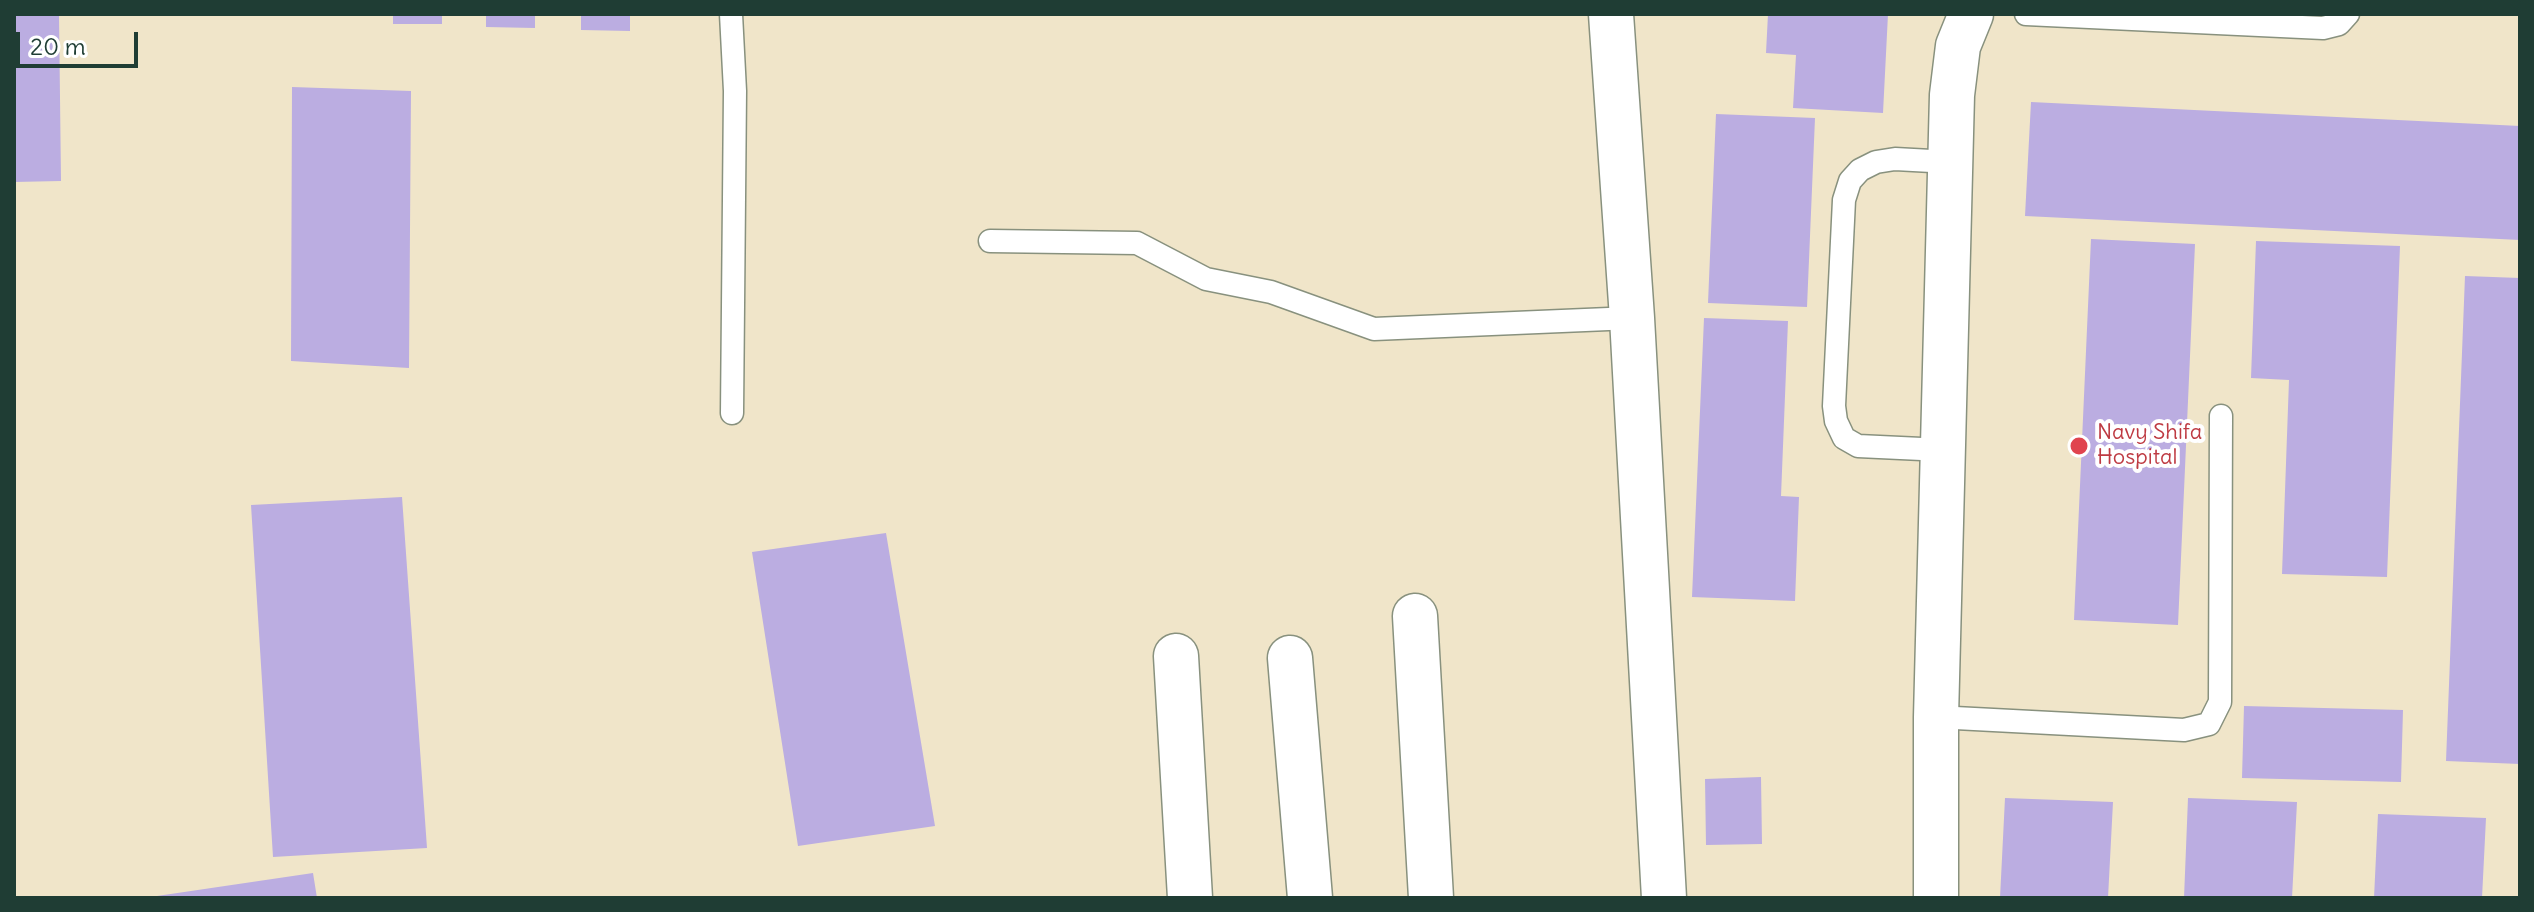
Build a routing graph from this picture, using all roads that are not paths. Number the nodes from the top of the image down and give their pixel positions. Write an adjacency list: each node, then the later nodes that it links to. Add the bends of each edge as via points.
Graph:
1 (731, 14): 9 (lane)
2 (1611, 14): 8 (street)
3 (1971, 14): 6 (street, via 1958,46)
4 (2026, 14): 5 (lane, via 2323,28 2339,24)
5 (2348, 14)
6 (1950, 162): 11 (street); 11 (lane, via 1885,160 1860,170 1850,181 1844,200 1834,406 1844,438 1858,446)
7 (990, 241): 8 (lane, via 1137,243 1206,279 1271,292 1374,329)
8 (1632, 318): 19 (street)
9 (732, 413)
10 (2221, 416): 15 (lane, via 2220,702 2209,724 2184,730)
11 (1943, 450): 15 (street)
12 (1415, 616): 18 (street)
13 (1176, 656): 16 (street)
14 (1290, 658): 17 (street)
15 (1936, 717): 20 (street)
16 (1190, 898)
17 (1310, 898)
18 (1431, 898)
19 (1664, 898)
20 (1936, 898)

